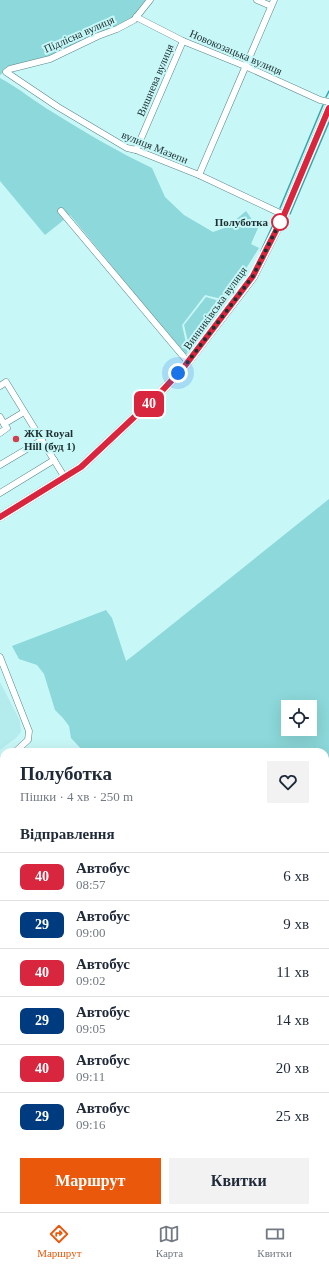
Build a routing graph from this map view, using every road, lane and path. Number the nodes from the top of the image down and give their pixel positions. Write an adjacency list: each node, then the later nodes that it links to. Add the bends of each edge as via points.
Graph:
1 (150, 0): 4 (street, Підлісна вулиця)
2 (257, 0): 3 (street)
3 (273, 3): 6 (street)
4 (136, 17): 5 (street, Новокозацька вулиця); 7 (street, Підлісна вулиця, via 117,29 50,59)
5 (183, 41): 6 (street, Новокозацька вулиця); 10 (street, Вишнева вулиця)
6 (245, 66): 8 (street, Новокозацька вулиця); 11 (street)
7 (6, 72): 10 (street, вулиця Мазепи, via 58,107 128,148)
8 (329, 102)
9 (329, 108): 13 (main road, Винниківська вулиця)
10 (136, 150): 11 (street, вулиця Мазепи)
11 (198, 175): 13 (street, вулиця Мазепи)
12 (61, 211): 14 (street)
13 (284, 215): 14 (main road, Винниківська вулиця, via 253,276)
14 (188, 362): 23 (main road, Винниківська вулиця, via 124,428)
15 (0, 386): 16 (street, via 6,382)
16 (24, 412): 18 (street); 20 (street)
17 (0, 417): 18 (street)
18 (4, 424): 19 (street, via 7,428)
19 (0, 432)
20 (42, 440): 21 (street); 22 (street)
21 (54, 460): 23 (street); 24 (street)
22 (0, 465)
23 (65, 478): 25 (main road, Винниківська вулиця)
24 (0, 493)
25 (0, 517)
26 (0, 656): 27 (street, via 29,731 28,740)
27 (19, 748)

